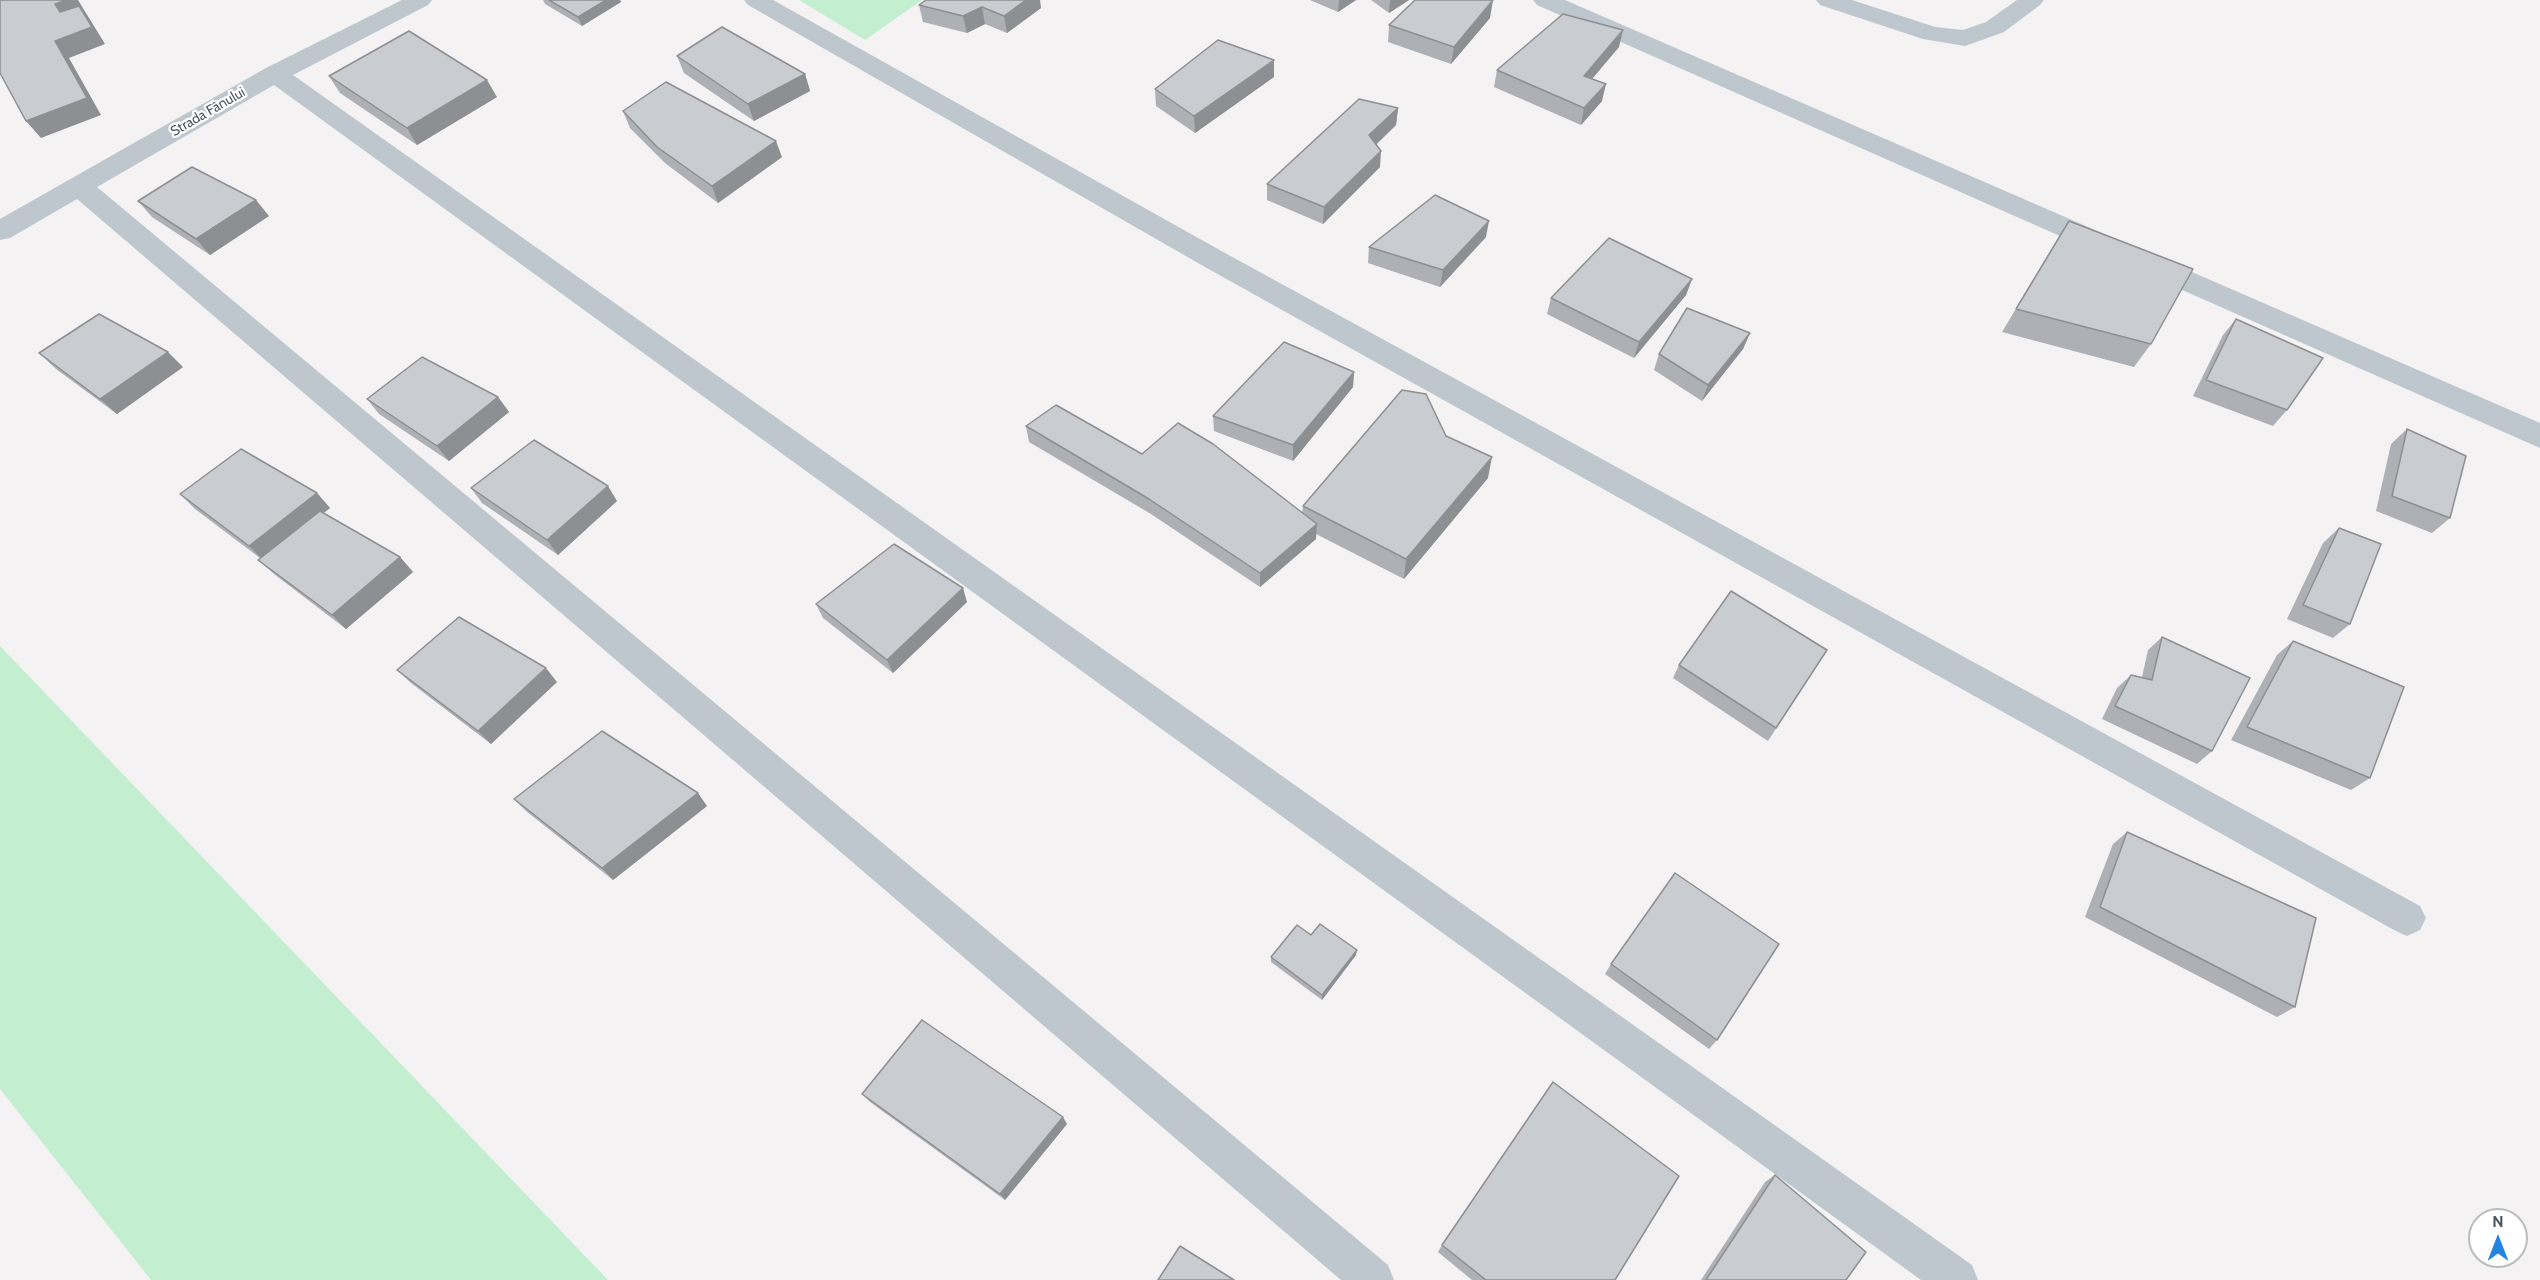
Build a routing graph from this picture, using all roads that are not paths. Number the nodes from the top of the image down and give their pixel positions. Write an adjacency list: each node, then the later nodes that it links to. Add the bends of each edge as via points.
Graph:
1 (420, 0): 6 (street, Strada Fânului)
2 (756, 0): 10 (street, via 1215,260)
3 (1545, 0): 9 (street)
4 (1828, 0): 5 (street, via 1932,34 1965,38 1995,27)
5 (2032, 0)
6 (275, 74): 7 (street, Strada Fânului); 12 (street)
7 (78, 186): 8 (street, Strada Fânului); 11 (street)
8 (0, 231)
9 (2540, 435)
10 (2408, 918)
11 (1373, 1280)
12 (1956, 1280)

